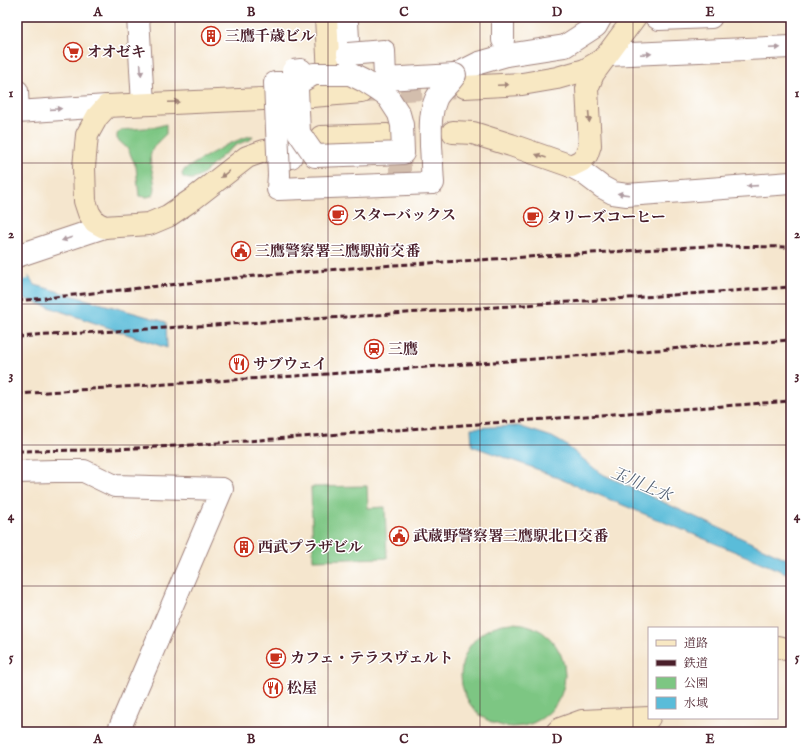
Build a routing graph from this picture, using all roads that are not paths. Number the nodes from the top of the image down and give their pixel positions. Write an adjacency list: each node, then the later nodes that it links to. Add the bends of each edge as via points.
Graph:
1 (138, 17): 22 (street, one-way to 22)
2 (326, 17): 18 (street)
3 (503, 17): 10 (street)
4 (602, 17): 17 (street, via 596,26 565,46 507,55 480,63)
5 (635, 17): 12 (street)
6 (712, 17): 8 (street)
7 (658, 18): 8 (street)
8 (689, 18)
9 (347, 22): 13 (street)
10 (503, 40)
11 (791, 47): 12 (street, one-way to 11)
12 (607, 56): 14 (street, via 585,70); 19 (street, via 593,74)
13 (349, 64): 16 (street, bridge, via 384,51 385,79); 18 (street, bridge, via 314,74); 25 (street, bridge, via 388,97 399,114)
14 (570, 74): 17 (street, one-way to 14, via 522,84); 19 (street)
15 (424, 77): 16 (street, bridge); 17 (street, bridge); 31 (street)
16 (399, 79): 25 (street, bridge)
17 (459, 81): 31 (street, bridge, via 453,79 443,89 436,98 432,111 430,123 433,183)
18 (304, 86): 20 (street); 25 (street, bridge, via 298,133 315,156 403,152); 29 (street); 31 (street, bridge, via 275,83 278,189)
19 (587, 89): 30 (street, one-way to 30, via 590,145 581,162)
20 (362, 92)
21 (263, 99): 22 (street, one-way to 21)
22 (143, 104): 24 (street)
23 (17, 105): 24 (street, one-way to 24)
24 (107, 106): 33 (street, via 87,135 84,167 85,202 95,222)
25 (394, 130): 27 (street)
26 (453, 132): 30 (street, one-way to 26, via 473,134)
27 (321, 137)
28 (264, 151): 33 (street, one-way to 33, via 247,157 168,216 149,224)
29 (291, 157)
30 (571, 166): 32 (street, one-way to 30, via 627,195 613,193)
31 (428, 183)
32 (791, 183)
33 (104, 227): 34 (street, one-way to 34)
34 (19, 256)
35 (17, 472): 39 (street, via 84,471 115,486 222,489)
36 (778, 647): 37 (street)
37 (791, 650)
38 (648, 718): 40 (street, via 582,722)
39 (118, 732)
40 (557, 732)

